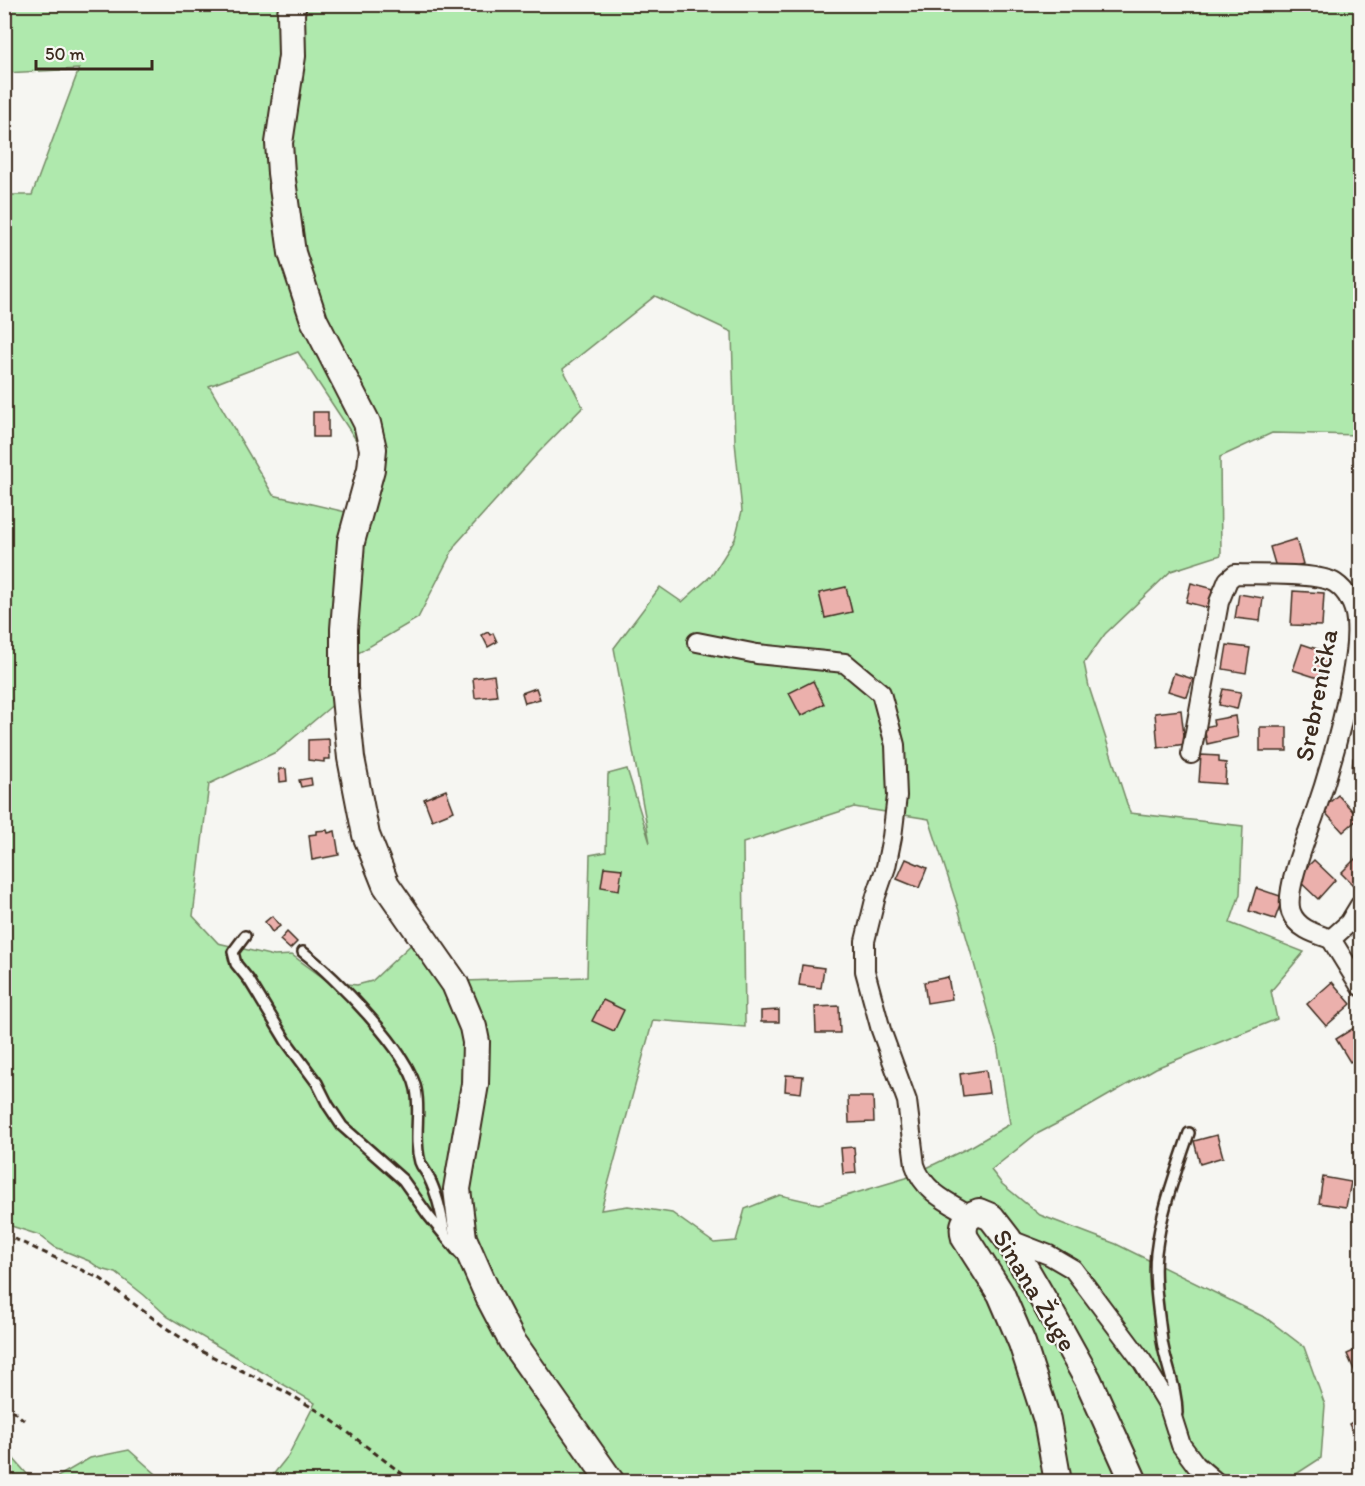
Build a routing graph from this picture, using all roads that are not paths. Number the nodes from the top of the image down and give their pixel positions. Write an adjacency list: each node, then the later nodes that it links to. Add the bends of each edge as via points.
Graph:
1 (293, 4): 13 (main road, via 292,56 279,143 292,253 315,320 367,423 373,449 351,542 344,629 344,688 351,758 366,835 378,869 455,984 476,1042 475,1084 456,1189 463,1238)
2 (697, 642): 10 (street, via 757,654 845,663 881,693 895,745 897,796 888,857 865,941 865,971 907,1101 918,1175 938,1195)
3 (1191, 754): 6 (street, Srebrenička, via 1219,602 1228,580 1235,574 1333,581 1349,597 1356,620 1355,656 1341,731 1289,902 1294,919 1301,926)
4 (1360, 905): 6 (street, via 1349,923)
5 (245, 936): 11 (lane, via 233,952 236,964 328,1105 342,1126 403,1180)
6 (1331, 939): 8 (street)
7 (303, 952): 11 (lane, via 344,988 408,1067 417,1095 419,1160 441,1210)
8 (1360, 986)
9 (1189, 1132): 14 (lane, via 1162,1216 1156,1255 1163,1345 1177,1402)
10 (970, 1215): 12 (main road, Sinana Žuge, via 986,1214); 16 (main road, Sinana Žuge, via 964,1226 965,1238 1001,1294 1022,1343 1047,1420)
11 (446, 1238): 13 (lane)
12 (1008, 1239): 14 (street, via 1073,1269 1142,1361 1168,1404); 17 (main road, Sinana Žuge, via 1088,1380)
13 (489, 1297): 15 (main road, via 512,1341)
14 (1176, 1431): 18 (street, via 1196,1465)
15 (611, 1482)
16 (1058, 1482)
17 (1134, 1482)
18 (1216, 1482)

